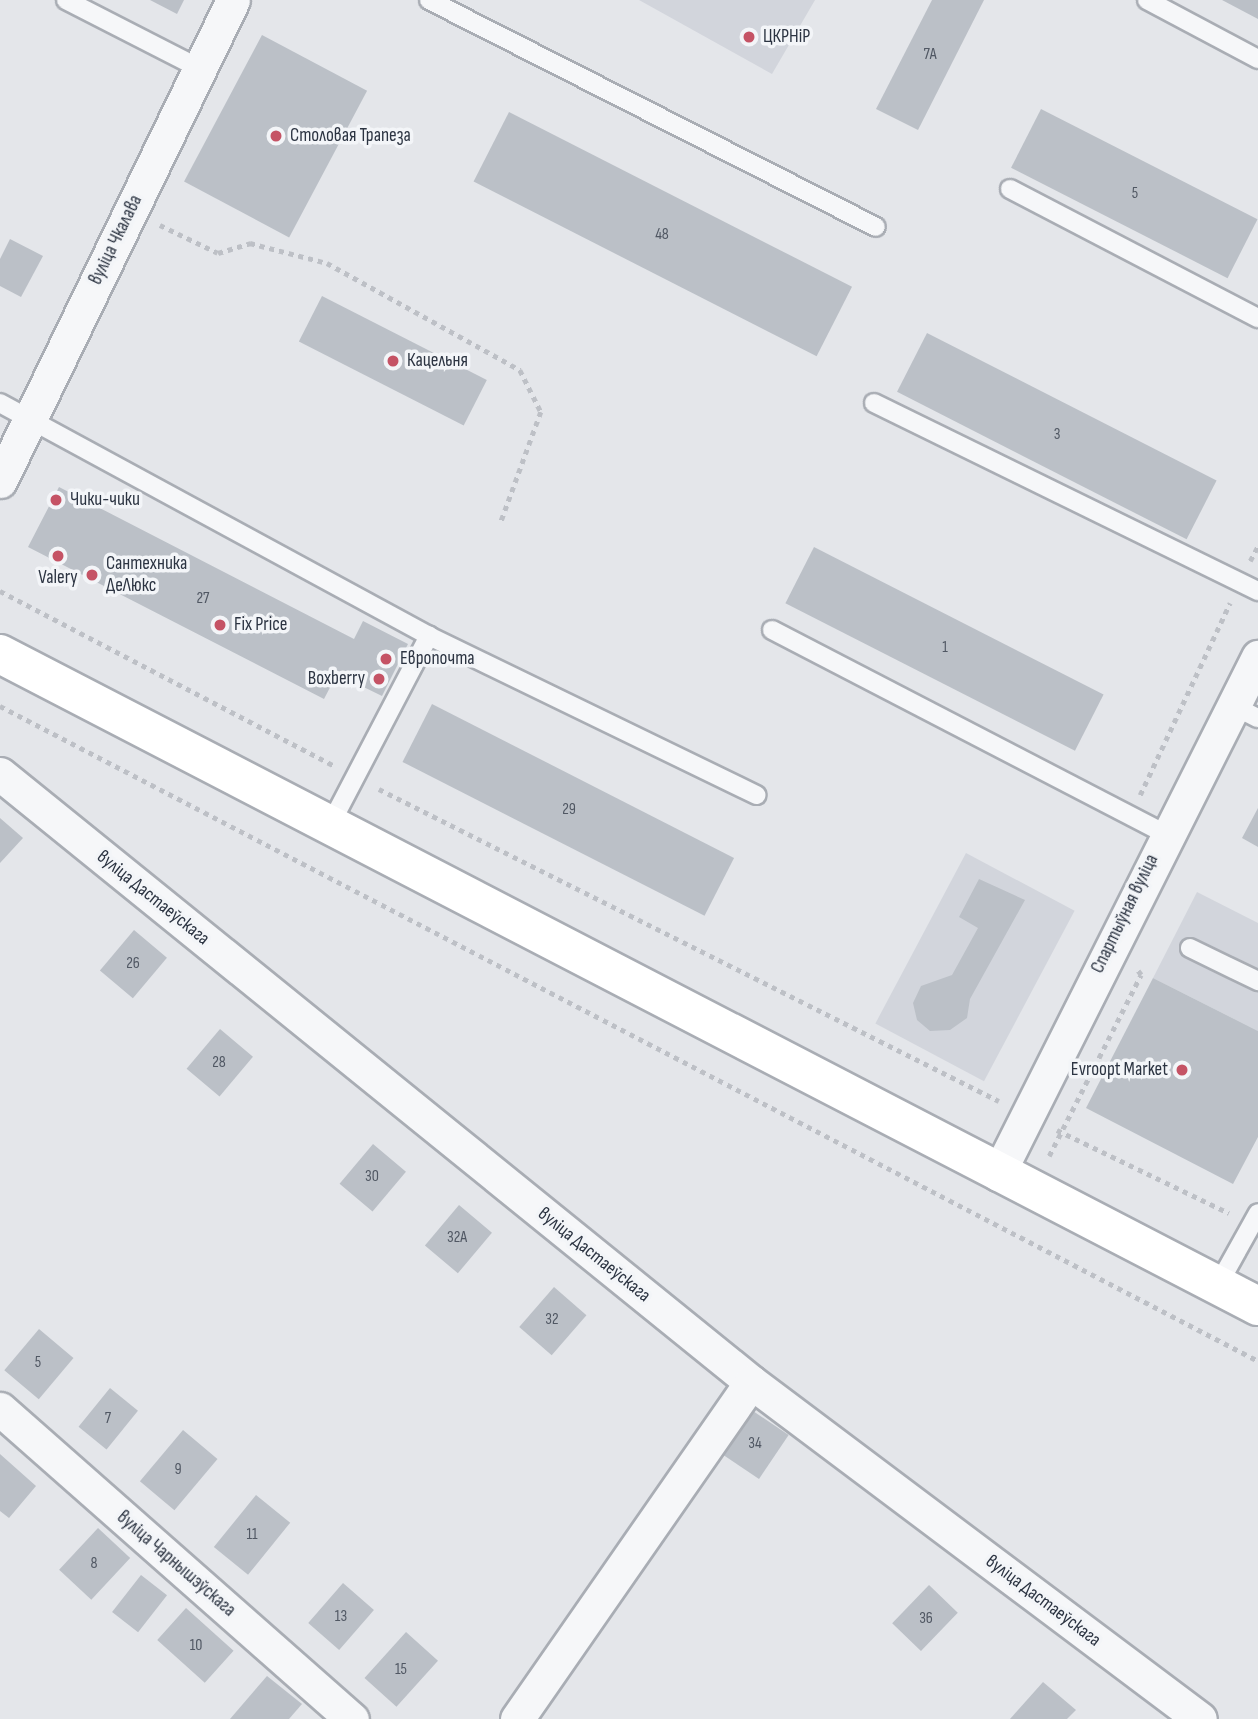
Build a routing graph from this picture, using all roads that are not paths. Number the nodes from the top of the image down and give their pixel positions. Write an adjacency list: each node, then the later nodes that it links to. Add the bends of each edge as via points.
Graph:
1 (66, 0): 6 (lane)
2 (233, 0): 6 (street, вуліца Чкалава)
3 (429, 0): 8 (lane)
4 (1147, 0): 5 (lane)
5 (1258, 59)
6 (199, 68): 12 (street, вуліца Чкалава)
7 (1010, 190): 9 (lane)
8 (876, 227)
9 (1258, 318)
10 (0, 403): 12 (lane)
11 (874, 403): 14 (lane)
12 (31, 416): 13 (street, вуліца Чкалава); 16 (lane)
13 (0, 481)
14 (1258, 591)
15 (772, 630): 23 (lane)
16 (429, 636): 21 (lane); 22 (lane)
17 (0, 654): 22 (street)
18 (1258, 657): 19 (street, Спартыўная вуліца)
19 (1245, 712): 23 (street, Спартыўная вуліца)
20 (0, 775): 30 (street, вуліца Дастаеўскага)
21 (756, 795)
22 (329, 827): 26 (street)
23 (1165, 834): 26 (street, Спартыўная вуліца)
24 (1190, 948): 25 (lane)
25 (1258, 981)
26 (998, 1174): 28 (street)
27 (1255, 1219): 28 (lane)
28 (1218, 1285): 29 (street)
29 (1258, 1306)
30 (751, 1382): 33 (street); 34 (street, вуліца Дастаеўскага)
31 (0, 1409): 32 (street, вуліца Чарнышэўскага)
32 (352, 1719)
33 (517, 1719)
34 (1200, 1719)

